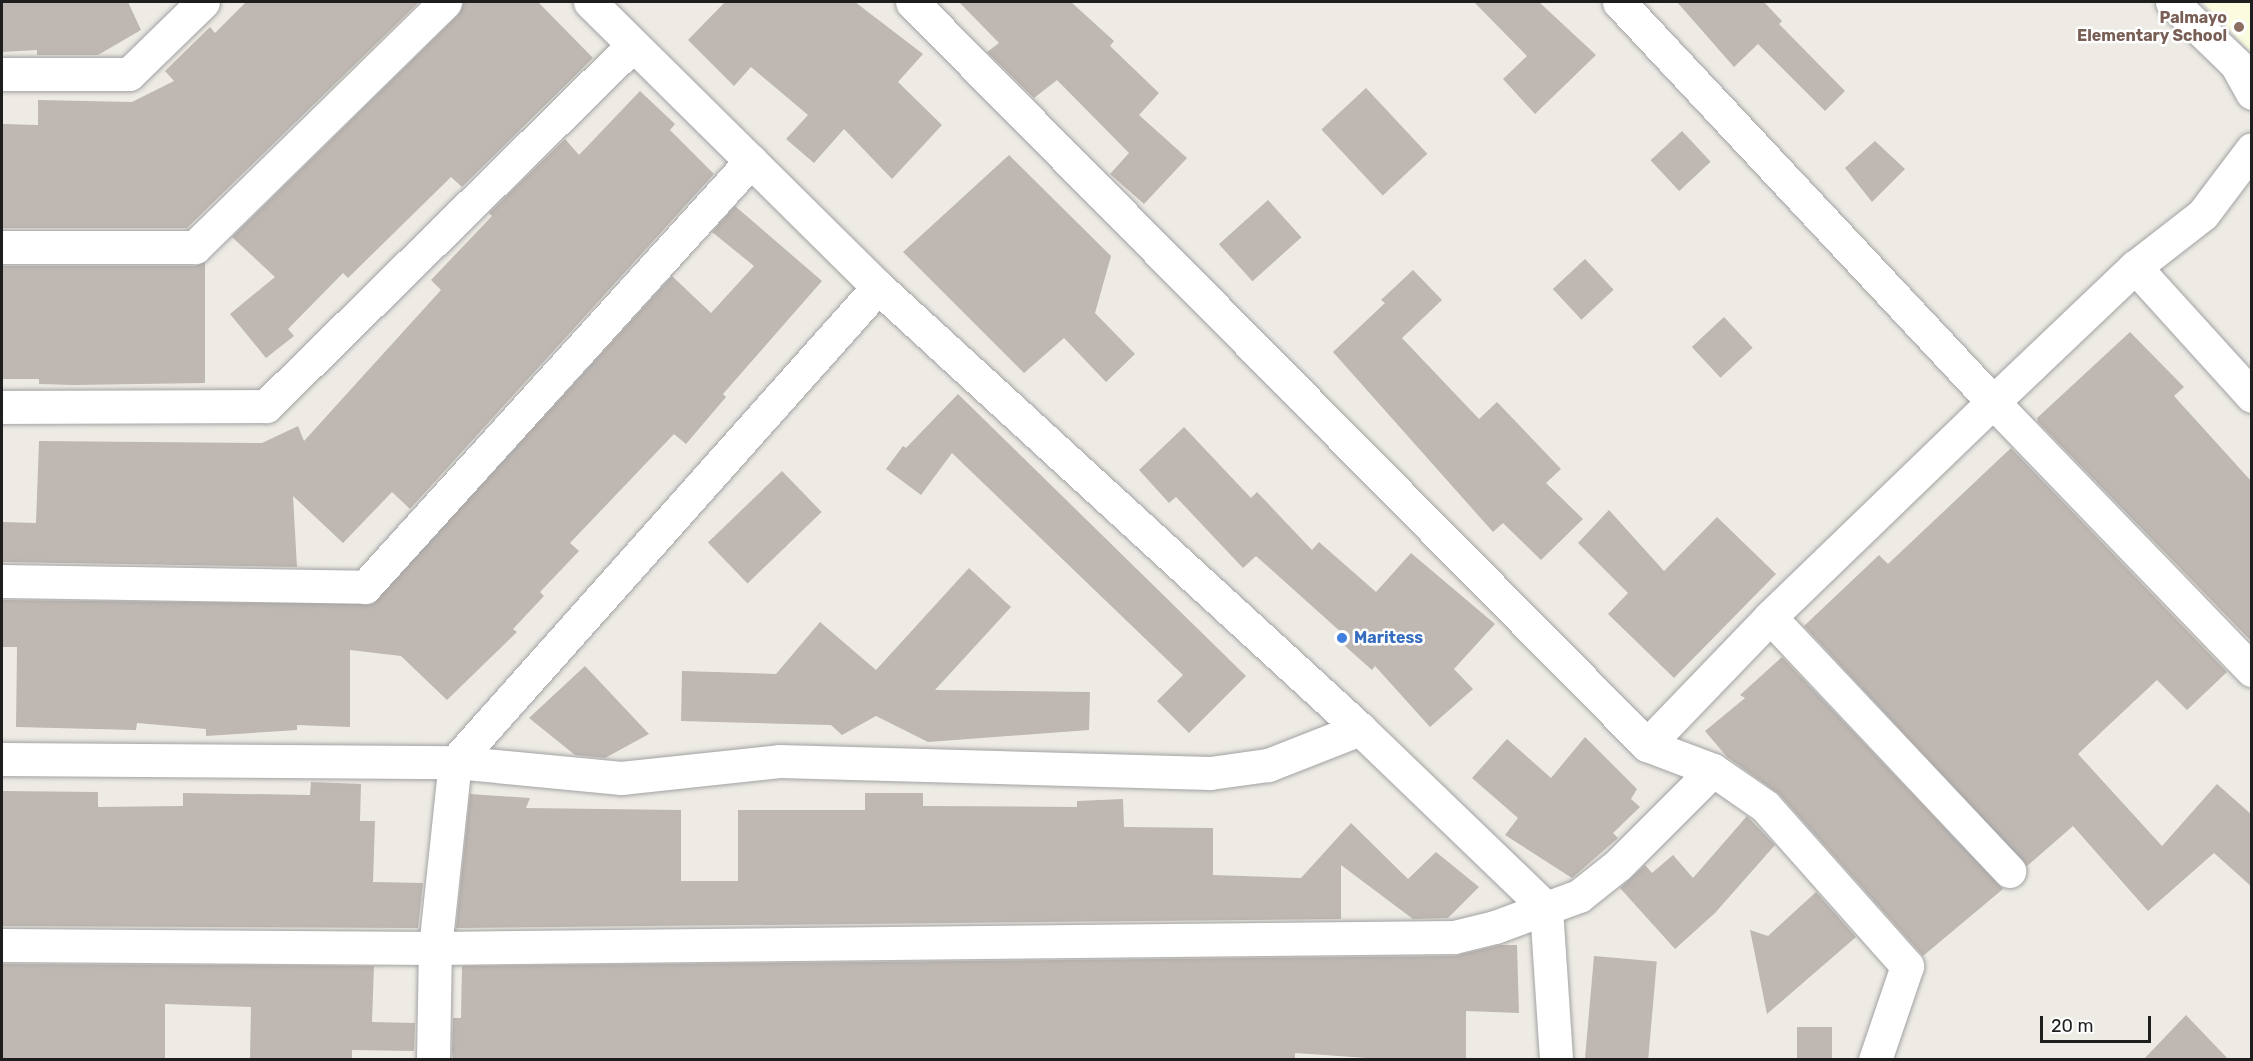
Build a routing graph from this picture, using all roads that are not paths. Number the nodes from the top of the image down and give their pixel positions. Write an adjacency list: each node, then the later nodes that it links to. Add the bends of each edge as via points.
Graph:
1 (203, 2): 8 (street, via 129,74)
2 (445, 2): 12 (street, via 195,247)
3 (590, 2): 7 (street)
4 (912, 2): 22 (street)
5 (1619, 2): 16 (street)
6 (2172, 2): 9 (street, via 2236,64)
7 (633, 45): 11 (street); 17 (street, via 266,406)
8 (2, 74)
9 (2252, 93)
10 (2252, 149): 13 (street, via 2203,214)
11 (751, 161): 14 (street); 18 (street, via 365,587)
12 (2, 247)
13 (2135, 267): 15 (street); 16 (street)
14 (878, 286): 21 (street); 24 (street)
15 (2252, 396)
16 (1993, 402): 19 (street); 20 (street)
17 (2, 407)
18 (2, 581)
19 (1770, 617): 22 (street); 26 (street)
20 (2252, 670)
21 (1360, 729): 24 (street, via 1268,765 1210,773 779,761 621,778); 27 (street)
22 (1647, 745): 25 (street)
23 (2, 759): 24 (street)
24 (456, 762): 29 (street)
25 (1713, 770): 27 (street, via 1610,871 1579,896); 32 (street, via 1765,806 1907,966)
26 (2009, 871)
27 (1546, 908): 29 (street, via 1454,937); 31 (street)
28 (2, 945): 29 (street)
29 (435, 948): 30 (street)
30 (433, 1059)
31 (1556, 1059)
32 (1875, 1059)

